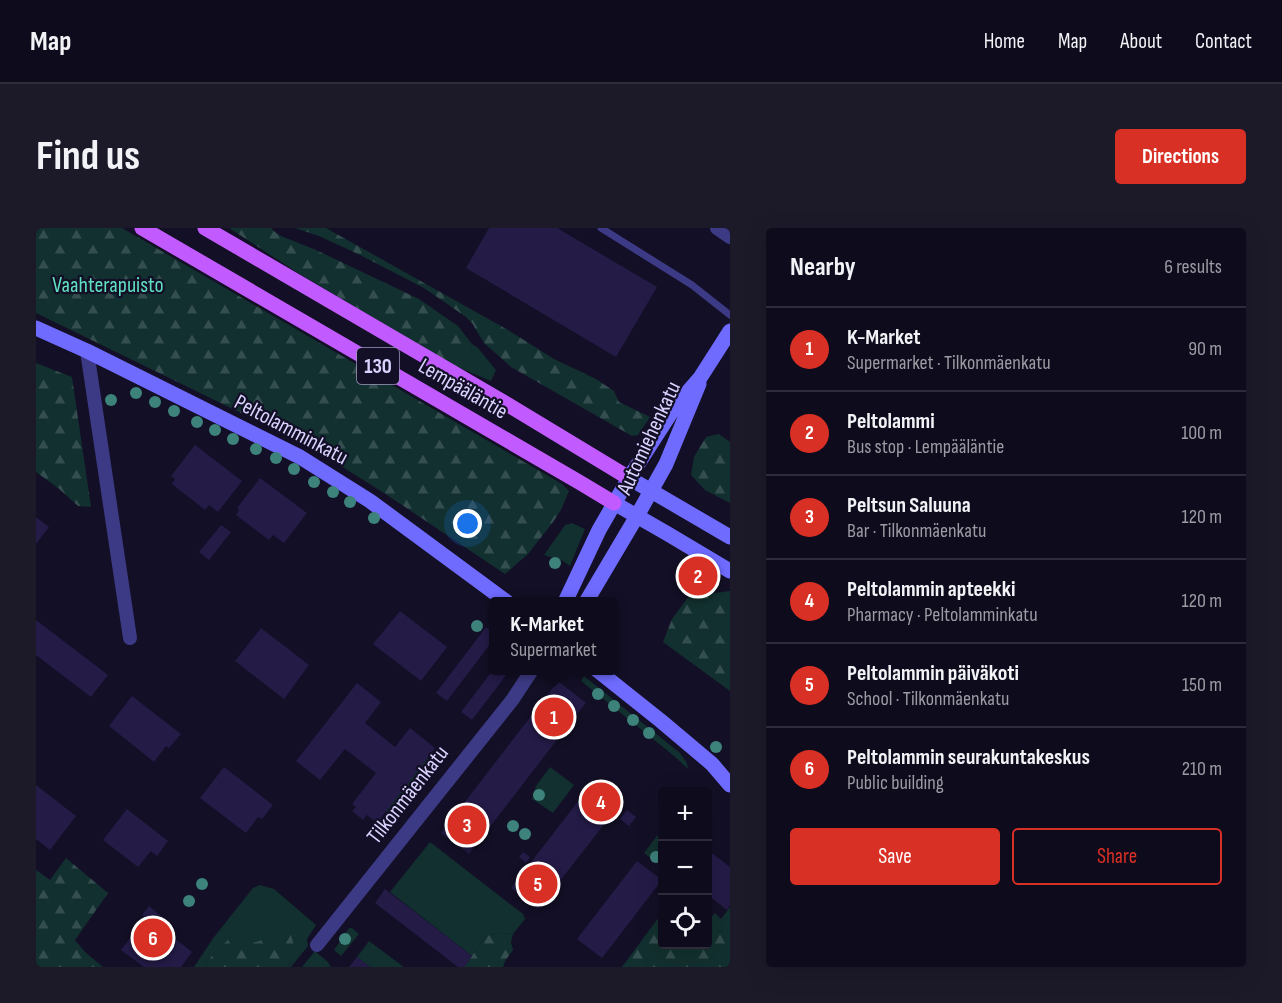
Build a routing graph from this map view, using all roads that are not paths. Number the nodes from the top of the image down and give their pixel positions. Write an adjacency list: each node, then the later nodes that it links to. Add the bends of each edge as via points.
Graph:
1 (142, 228): 13 (main road, Lempääläntie / 130)
2 (205, 228): 11 (main road, Lempääläntie / 130)
3 (601, 228): 6 (lane, via 692,285)
4 (717, 228): 5 (street)
5 (730, 237)
6 (730, 315)
7 (36, 328): 9 (street, Peltolamminkatu)
8 (730, 331): 10 (street, Automiehenkatu)
9 (87, 351): 17 (street, Peltolamminkatu, via 309,462 370,501); 20 (street)
10 (700, 378): 11 (street, Automiehenkatu, via 674,408); 12 (street, Automiehenkatu, via 680,432)
11 (629, 478): 12 (street, Lempääläntie / 130); 13 (street)
12 (651, 491): 14 (street, Automiehenkatu); 15 (street, Lempääläntie / 130)
13 (614, 503): 14 (street, Lempääläntie / 130); 18 (street)
14 (637, 516): 16 (street, Lempääläntie / 130); 19 (street)
15 (730, 537)
16 (730, 572)
17 (500, 597)
18 (567, 597)
19 (589, 597)
20 (130, 638)
21 (529, 675): 24 (street, Tilkonmäenkatu)
22 (603, 675): 23 (street, via 712,764)
23 (730, 785)
24 (316, 945)

